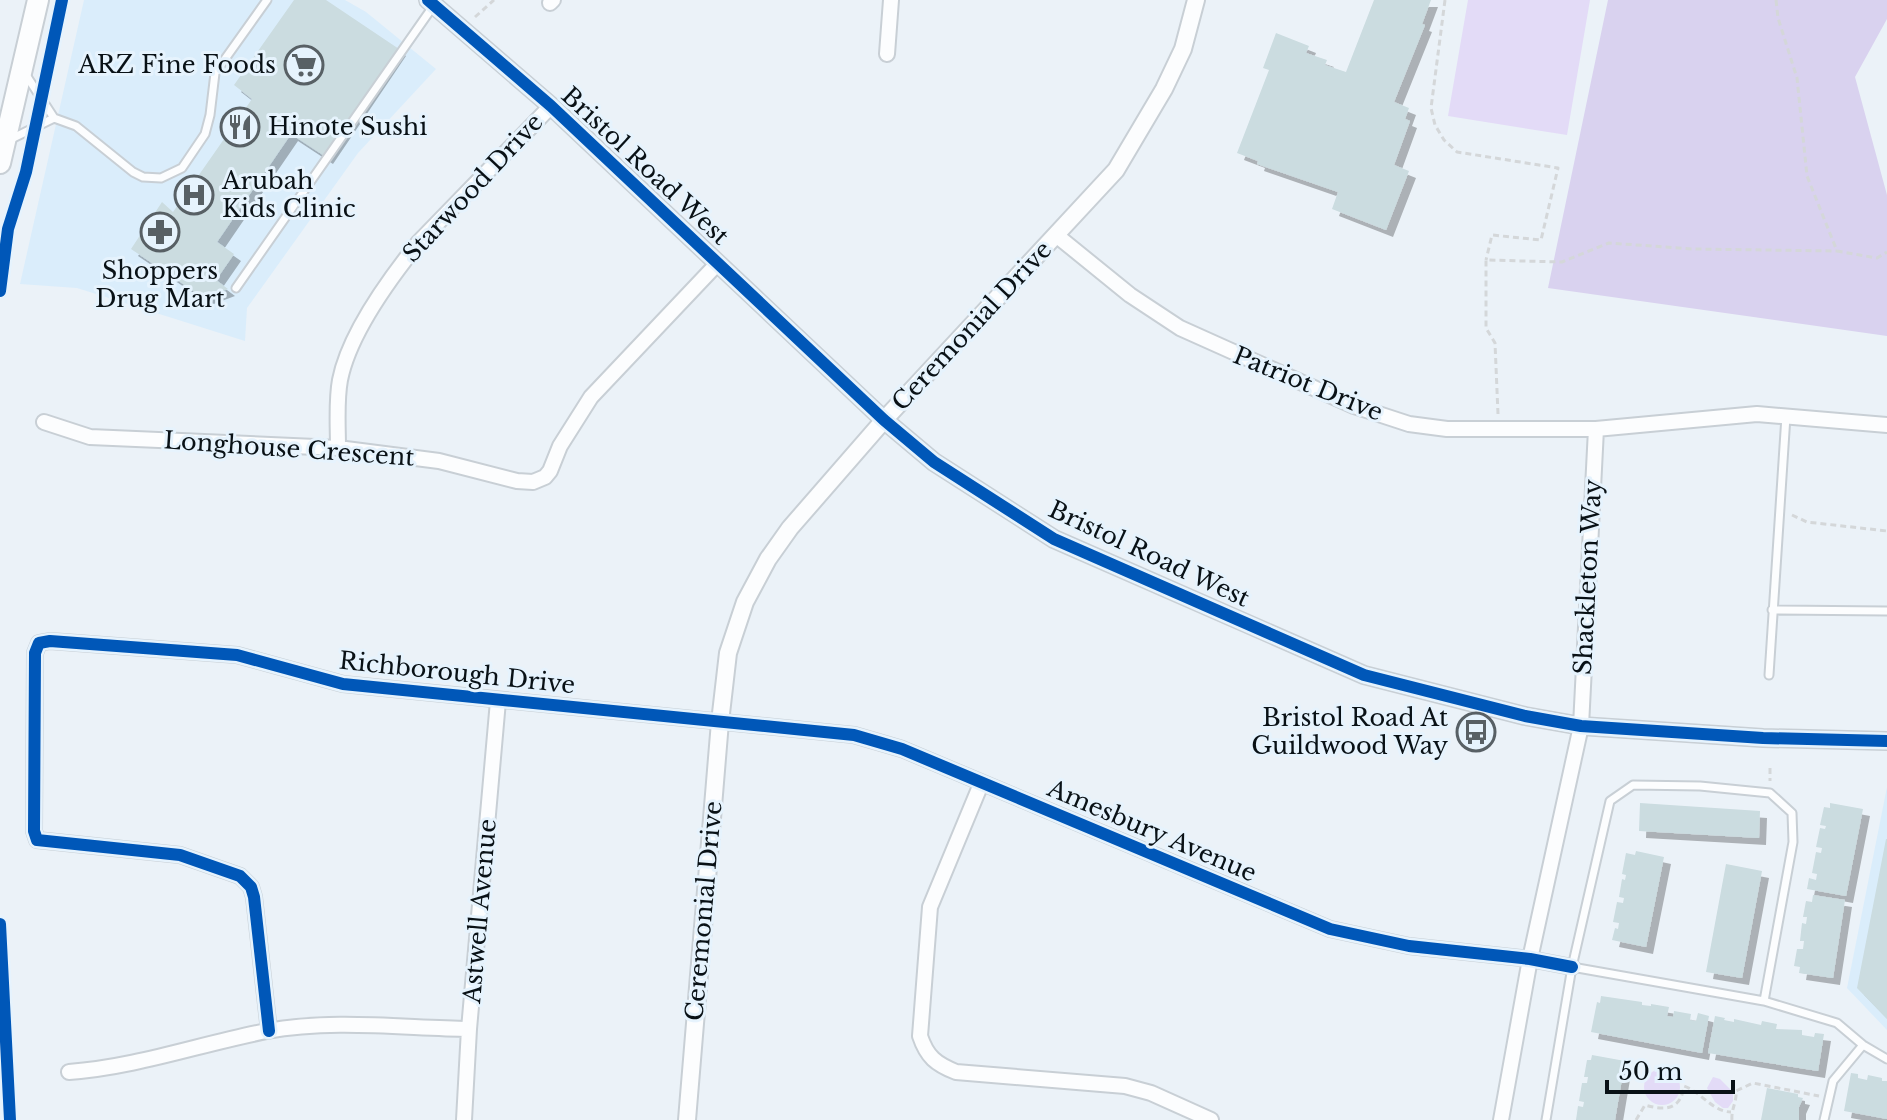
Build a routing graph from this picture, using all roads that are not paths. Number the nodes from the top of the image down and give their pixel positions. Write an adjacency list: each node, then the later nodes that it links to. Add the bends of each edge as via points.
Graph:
1 (38, 0): 7 (main road)
2 (267, 0): 9 (lane, via 215,73 205,134 171,175 143,177 76,126)
3 (891, 0): 6 (street)
4 (1196, 0): 11 (street, Ceremonial Drive, via 1183,49 1145,123 1116,170)
5 (431, 2): 8 (street, Bristol Road West); 13 (lane)
6 (887, 54)
7 (20, 66): 9 (lane); 10 (main road)
8 (551, 106): 12 (street, Bristol Road West); 19 (street, Starwood Drive, via 419,242 368,316 339,381)
9 (54, 118): 10 (lane)
10 (2, 153)
11 (1056, 235): 15 (street, Ceremonial Drive); 18 (street, Patriot Drive, via 1180,328 1354,406 1409,424 1447,429)
12 (717, 264): 15 (street, Bristol Road West); 19 (street, Longhouse Crescent, via 591,397 545,477 517,481 439,461)
13 (236, 288)
14 (1786, 416): 17 (street, Patriot Drive); 18 (street, Patriot Drive); 20 (lane)
15 (884, 420): 24 (street, Ceremonial Drive, via 768,559 745,602 728,653); 25 (street, Bristol Road West, via 934,462 1054,539 1225,615 1364,675)
16 (44, 422): 19 (street, Longhouse Crescent, via 90,437)
17 (1887, 425)
18 (1596, 429): 25 (street, Shackleton Way)
19 (338, 448)
20 (1772, 610): 21 (lane); 22 (lane)
21 (1887, 611)
22 (1769, 675)
23 (498, 701): 24 (street, Richborough Drive); 31 (street, Astwell Avenue); 32 (street, Richborough Drive, via 343,684 237,655 39,643 37,840 159,851 240,876 254,897)
24 (720, 722): 27 (street, Amesbury Avenue, via 854,735 902,749); 37 (street, Ceremonial Drive)
25 (1581, 726): 26 (street, Bristol Road West); 28 (street, Shackleton Way)
26 (1887, 741)
27 (981, 784): 28 (street, Amesbury Avenue, via 1330,929 1409,946); 38 (street, via 930,907 920,1036 925,1053 956,1072 1125,1086)
28 (1530, 959): 29 (street, Amesbury Avenue); 39 (street, Shackleton Way)
29 (1572, 967): 30 (lane); 30 (lane, via 1610,801 1633,785 1770,793 1792,813 1793,842); 40 (lane)
30 (1764, 1001): 33 (lane, via 1837,1023)
31 (469, 1029): 32 (street, via 341,1025); 36 (street, Astwell Avenue)
32 (269, 1031): 35 (street, via 111,1069)
33 (1863, 1045): 34 (lane); 41 (lane, via 1833,1081)
34 (1887, 1059)
35 (69, 1072)
36 (464, 1120)
37 (687, 1120)
38 (1211, 1120)
39 (1501, 1120)
40 (1546, 1120)
41 (1824, 1120)

